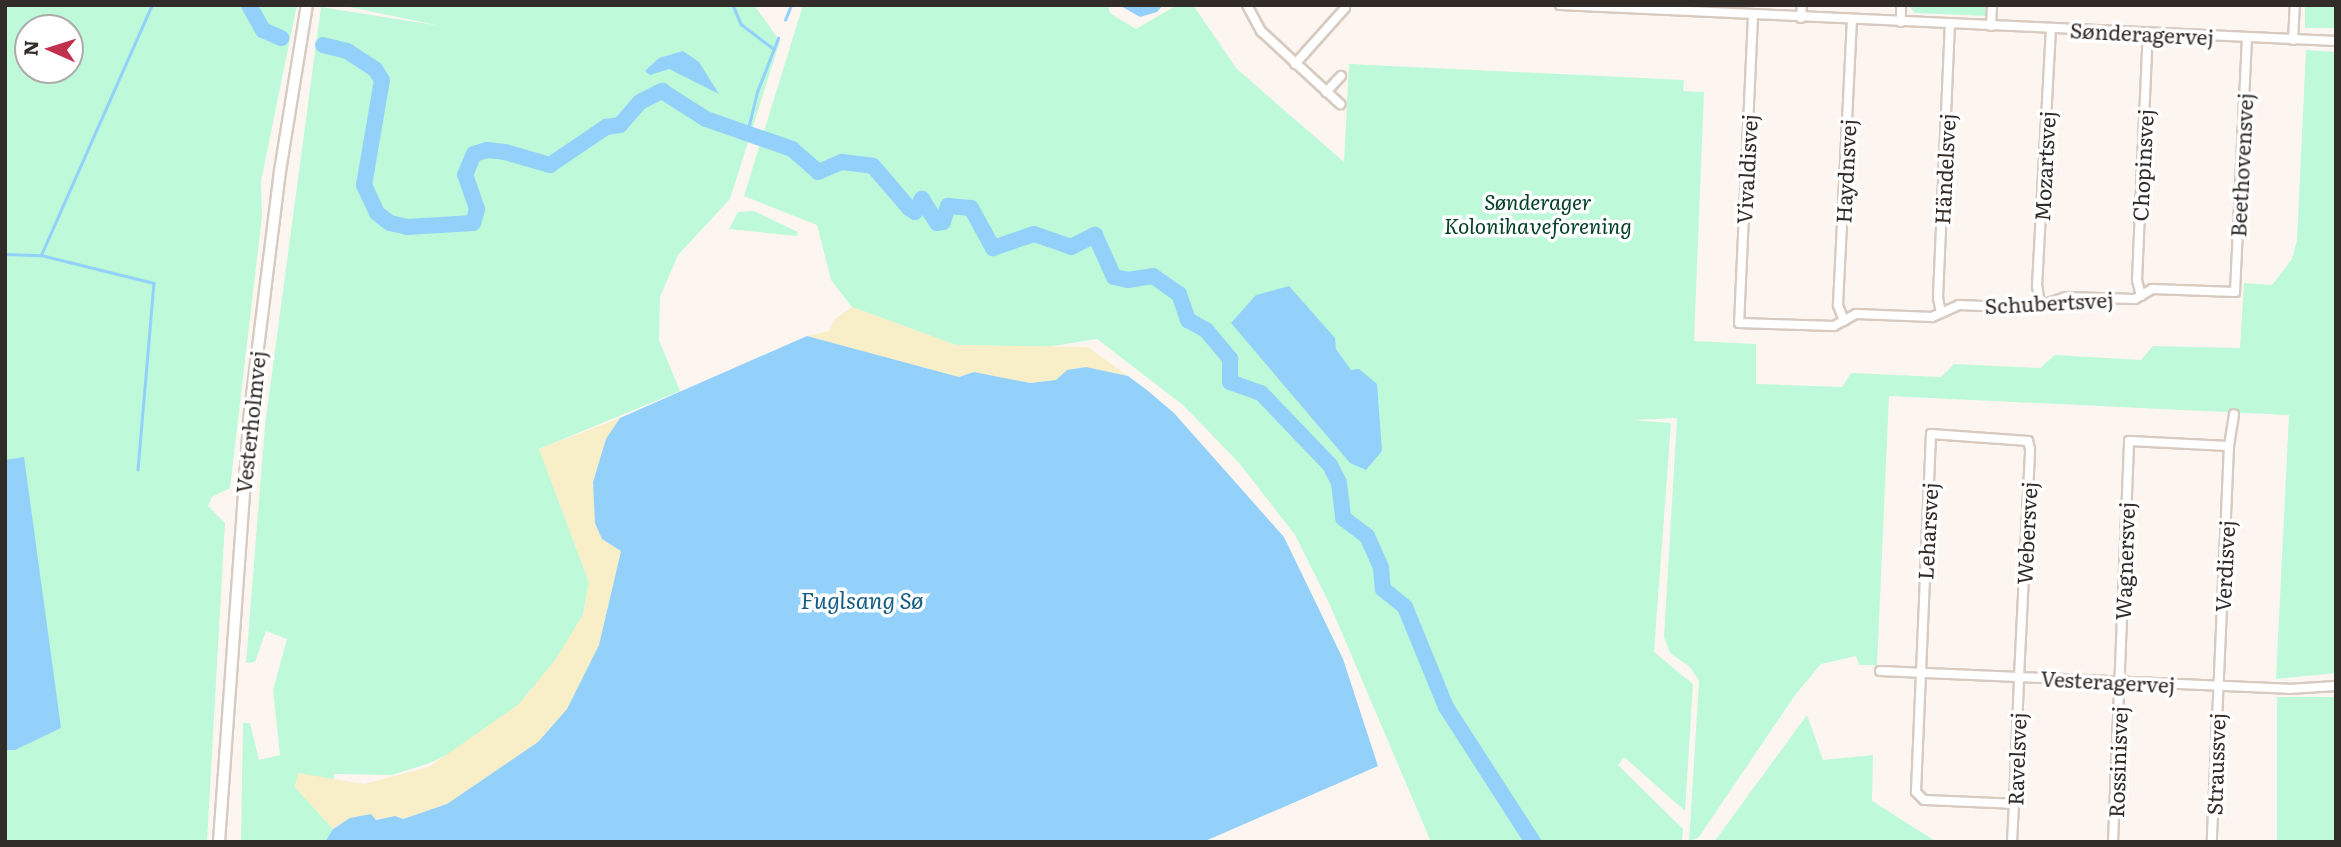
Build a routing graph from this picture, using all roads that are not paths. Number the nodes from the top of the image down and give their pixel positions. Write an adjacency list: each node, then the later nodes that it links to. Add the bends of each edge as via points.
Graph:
1 (307, 5): 41 (street, Vesterholmvej, via 280,171 249,420)
2 (1247, 5): 21 (street, via 1261,31)
3 (1560, 5): 9 (street, Sønderagervej)
4 (1801, 5): 11 (street)
5 (1902, 5): 13 (street)
6 (1993, 5): 15 (street)
7 (2295, 5): 19 (street)
8 (1345, 8): 21 (street)
9 (1703, 9): 10 (street, Sønderagervej)
10 (1753, 16): 11 (street, Sønderagervej); 30 (street, Vivaldisvej)
11 (1801, 18): 12 (street, Sønderagervej)
12 (1852, 20): 13 (street, Sønderagervej); 29 (street, Haydnsvej, via 1838,305)
13 (1901, 22): 14 (street, Sønderagervej)
14 (1950, 24): 15 (street, Sønderagervej); 28 (street, Händelsvej)
15 (1991, 26): 16 (street, Sønderagervej)
16 (2050, 29): 17 (street, Sønderagervej); 27 (street, Mozartsvej, via 2037,286)
17 (2148, 33): 18 (street, Sønderagervej); 26 (street, Chopinsvej, via 2137,280)
18 (2247, 38): 19 (street, Sønderagervej); 25 (street, Beethovensvej)
19 (2294, 40): 20 (street, Sønderagervej)
20 (2336, 41)
21 (1296, 64): 23 (street)
22 (1341, 76): 23 (street)
23 (1326, 92): 24 (street)
24 (1340, 104)
25 (2235, 292): 26 (street, Schubertsvej, via 2152,289)
26 (2141, 296): 27 (street, Schubertsvej, via 2065,297)
27 (2040, 303): 28 (street, Schubertsvej, via 2032,308 1959,305)
28 (1941, 313): 29 (street, Schubertsvej, via 1932,317 1856,314)
29 (1844, 321): 30 (street, Schubertsvej, via 1834,326)
30 (1739, 323)
31 (2234, 414): 33 (street, Verdisvej)
32 (1976, 437): 35 (street, Leharsvej, via 1931,434); 36 (street, Webersvej, via 2022,438 2030,449)
33 (2230, 446): 37 (street, Wagnersvej, via 2129,441); 38 (street, Verdisvej)
34 (1880, 671): 35 (street, Vesteragervej)
35 (1920, 673): 36 (street, Vesteragervej); 40 (street, via 1917,798)
36 (2019, 677): 37 (street, Vesteragervej); 40 (street, Ravelsvej)
37 (2120, 681): 38 (street, Vesteragervej); 43 (street, Rossinisvej)
38 (2218, 686): 39 (street, Vesteragervej); 44 (street, Straussvej)
39 (2336, 686)
40 (2014, 804): 42 (street, Ravelsvej)
41 (219, 842)
42 (2012, 842)
43 (2113, 842)
44 (2212, 842)

